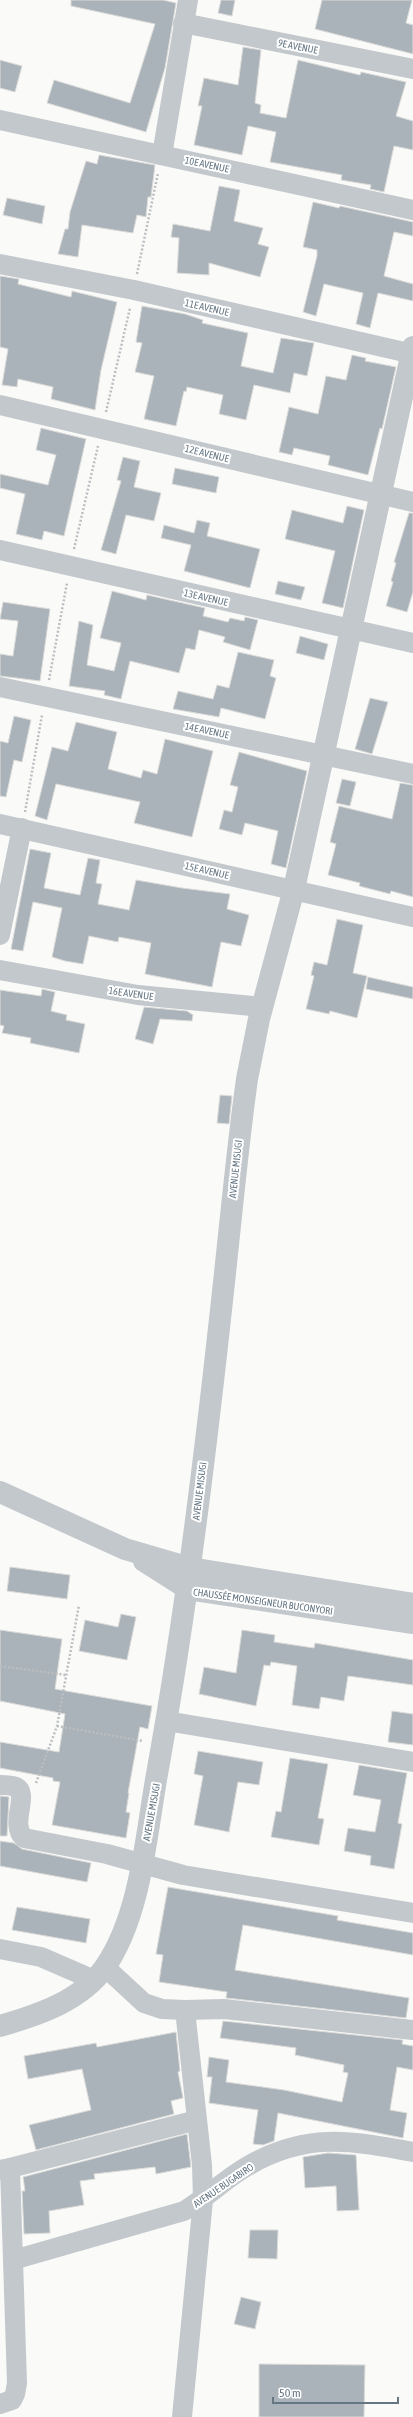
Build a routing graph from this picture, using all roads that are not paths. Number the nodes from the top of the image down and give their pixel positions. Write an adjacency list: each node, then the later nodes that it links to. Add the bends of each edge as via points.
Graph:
1 (188, 0): 2 (street)
2 (183, 24): 3 (street, 9E AVENUE); 5 (street)
3 (413, 69)
4 (0, 120): 5 (street, 10E AVENUE)
5 (162, 155): 6 (street, 10E AVENUE)
6 (413, 210)
7 (0, 264): 8 (street, 11E AVENUE, via 134,290)
8 (412, 352): 10 (street, AVENUE MISUGI)
9 (0, 405): 10 (street, 12E AVENUE)
10 (380, 495): 11 (street, 12E AVENUE); 13 (street, AVENUE MISUGI)
11 (413, 502)
12 (0, 550): 13 (street, 13E AVENUE)
13 (352, 630): 14 (street, 13E AVENUE); 16 (street, AVENUE MISUGI)
14 (413, 643)
15 (0, 687): 16 (street, 14E AVENUE)
16 (324, 755): 17 (street, 14E AVENUE); 20 (street, AVENUE MISUGI)
17 (413, 774)
18 (0, 824): 19 (street, 15E AVENUE)
19 (22, 828): 20 (street, 15E AVENUE); 22 (street)
20 (294, 890): 21 (street, 15E AVENUE); 24 (street, AVENUE MISUGI)
21 (413, 917)
22 (0, 934)
23 (0, 970): 24 (street, 16E AVENUE, via 138,995)
24 (261, 1013): 27 (street, AVENUE MISUGI, via 247,1079)
25 (0, 1492): 26 (street, CHAUSSÉE MONSEIGNEUR BUCONYORI)
26 (125, 1549): 27 (street, CHAUSSÉE MONSEIGNEUR BUCONYORI); 28 (street, CHAUSSÉE MONSEIGNEUR BUCONYORI)
27 (190, 1568): 28 (street, AVENUE MISUGI); 29 (street, CHAUSSÉE MONSEIGNEUR BUCONYORI)
28 (188, 1589): 30 (street, CHAUSSÉE MONSEIGNEUR BUCONYORI); 31 (street, AVENUE MISUGI)
29 (413, 1604)
30 (413, 1623)
31 (166, 1721): 32 (street); 34 (street, AVENUE MISUGI)
32 (413, 1762)
33 (0, 1785): 34 (street, via 20,1790 22,1796 17,1826 18,1833 24,1838 107,1854)
34 (141, 1865): 35 (street, via 183,1875); 37 (street, AVENUE MISUGI, via 131,1918)
35 (413, 1913)
36 (0, 1949): 37 (street)
37 (100, 1973): 38 (street, via 144,2003 162,2009); 39 (street, AVENUE MISUGI, via 66,2001 38,2015)
38 (184, 2010): 40 (street, via 224,2009); 41 (street)
39 (0, 2026)
40 (413, 2030)
41 (197, 2120): 43 (street); 44 (street)
42 (413, 2152): 44 (street, AVENUE BUGABIRO, via 361,2142 302,2143 245,2167)
43 (5, 2169): 45 (street)
44 (203, 2200): 45 (street, AVENUE BUGABIRO, via 163,2219); 48 (street)
45 (13, 2260): 46 (street)
46 (7, 2291): 47 (street, via 17,2383 16,2394)
47 (9, 2407)
48 (182, 2417)

